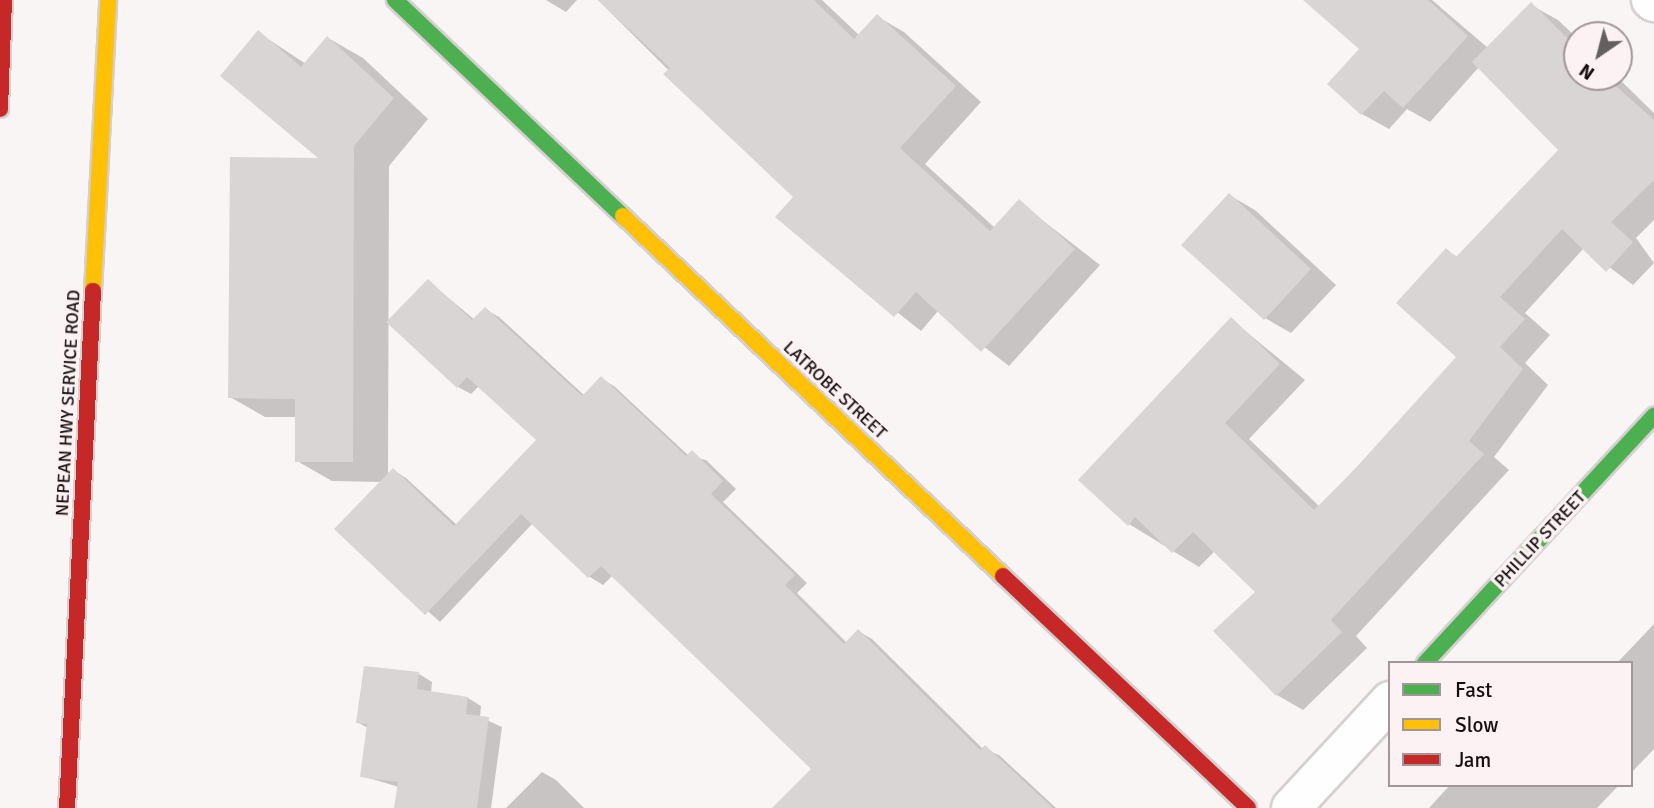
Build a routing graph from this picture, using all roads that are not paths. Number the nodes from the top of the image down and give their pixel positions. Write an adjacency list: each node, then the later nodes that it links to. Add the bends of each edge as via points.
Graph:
1 (5, 0): 4 (main road)
2 (108, 0): 8 (main road, NEPEAN HWY SERVICE ROAD)
3 (395, 0): 9 (main road, LATROBE STREET)
4 (0, 109)
5 (1654, 416): 6 (main road, PHILLIP STREET)
6 (1427, 661)
7 (1388, 703): 10 (street)
8 (67, 808)
9 (1248, 808)
10 (1291, 808)

